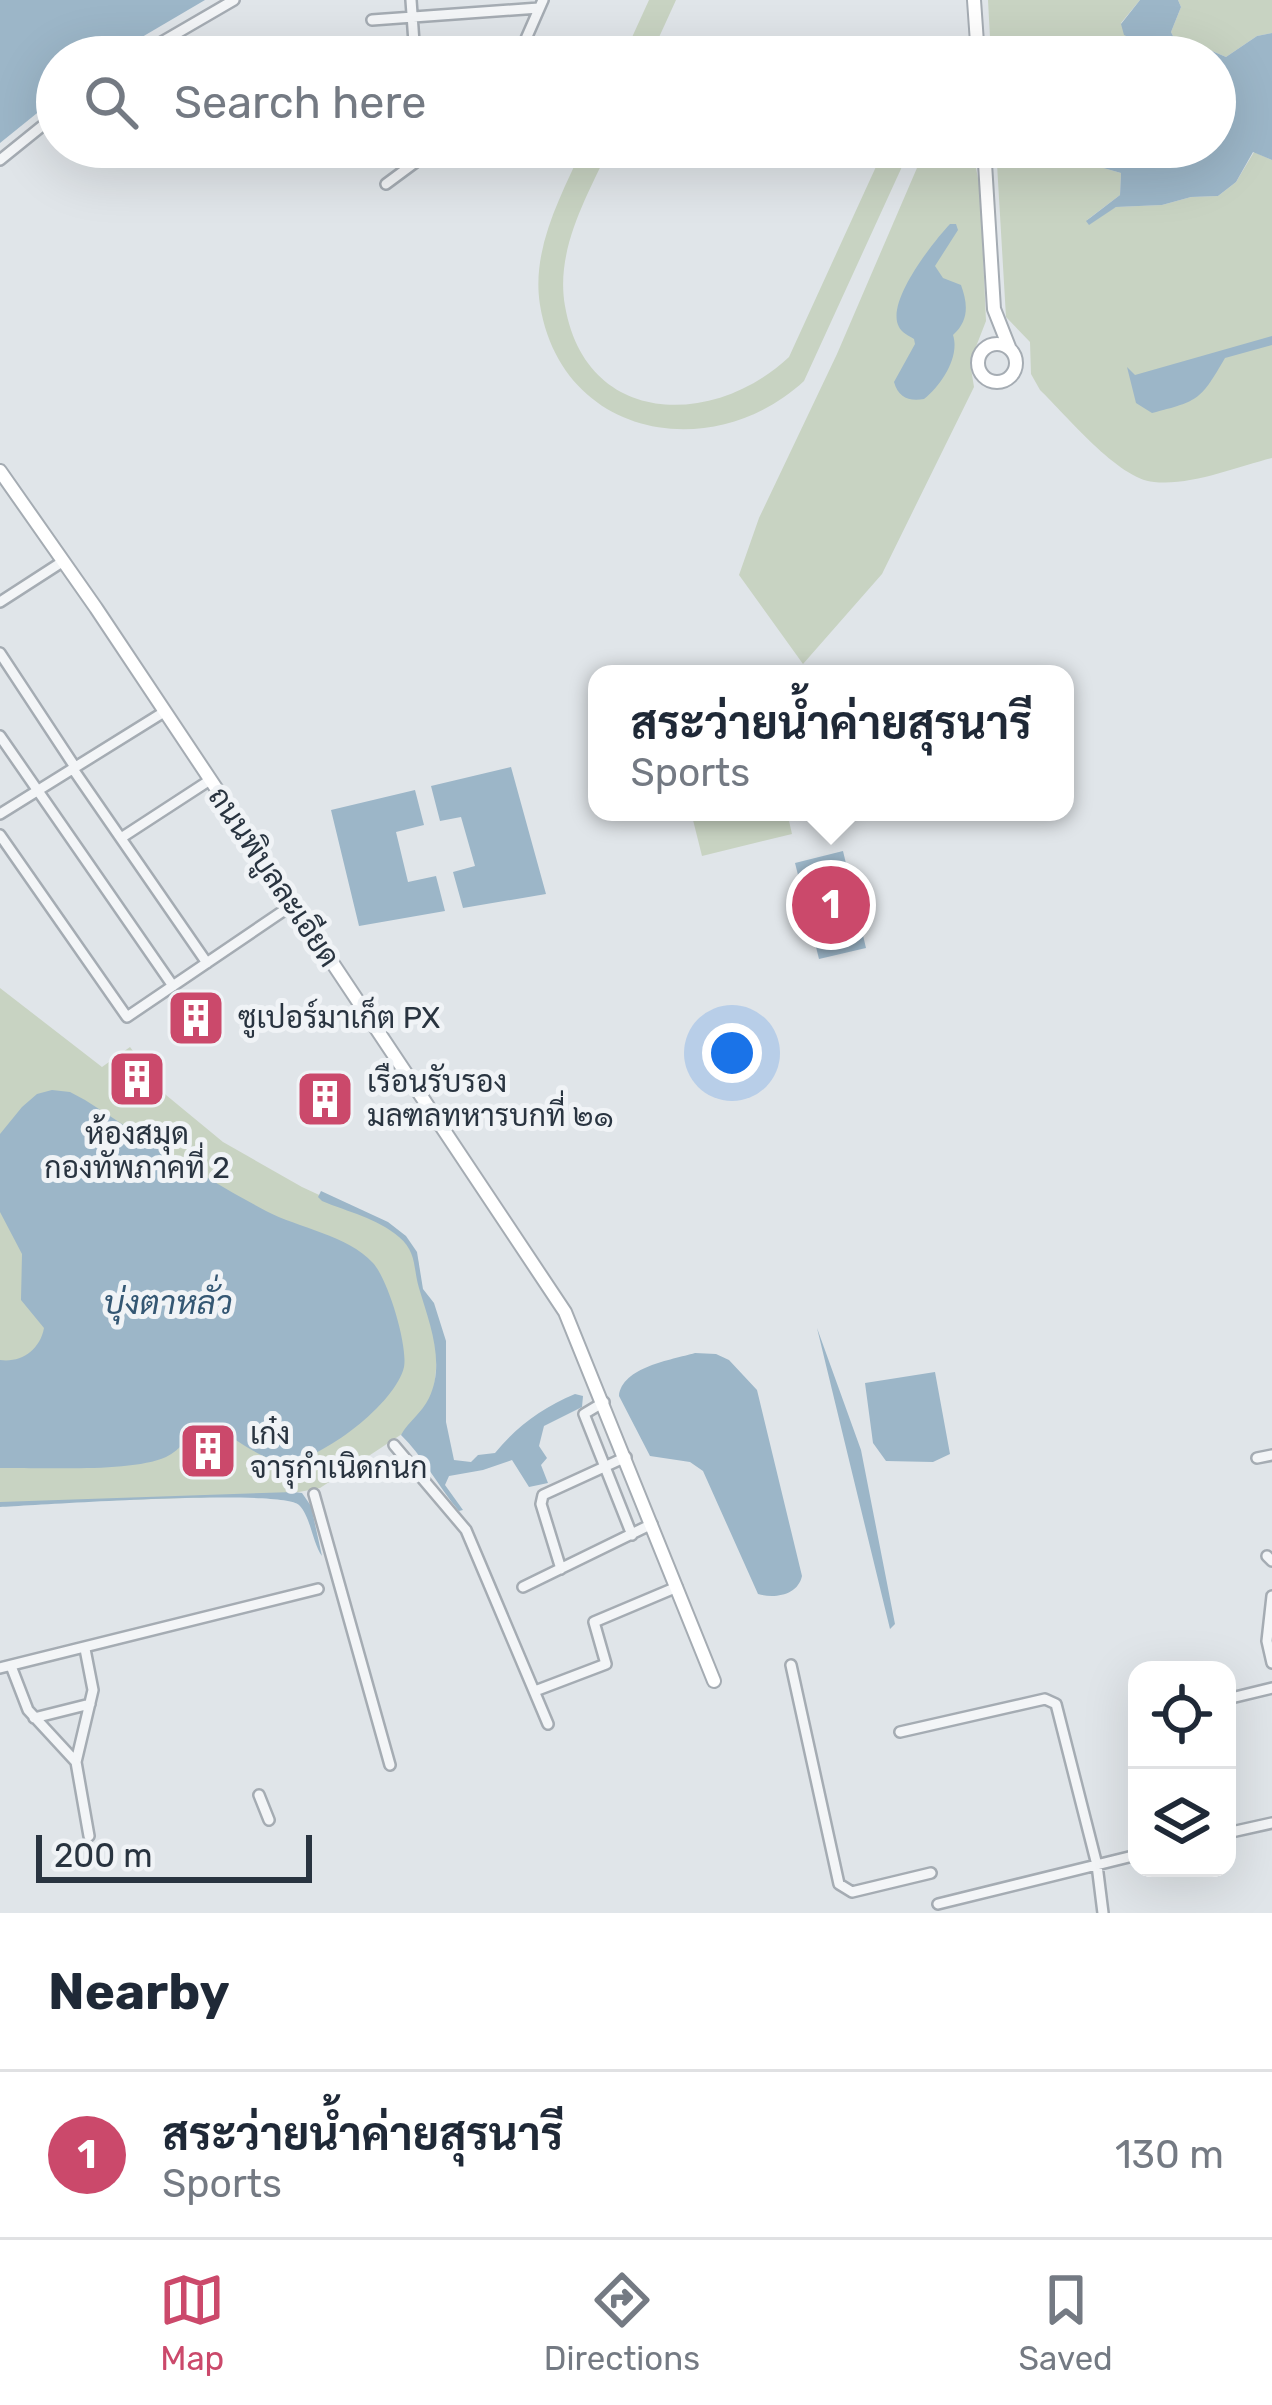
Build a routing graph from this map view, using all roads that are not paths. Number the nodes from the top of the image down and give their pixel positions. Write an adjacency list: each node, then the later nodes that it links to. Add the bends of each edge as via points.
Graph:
1 (234, 0): 7 (street)
2 (411, 0): 5 (street)
3 (974, 0): 10 (street)
4 (541, 4): 5 (street); 9 (street)
5 (412, 17): 6 (street); 8 (street)
6 (372, 20)
7 (172, 36)
8 (413, 36)
9 (527, 36)
10 (977, 36)
11 (36, 131): 12 (street)
12 (0, 160)
13 (408, 168): 15 (street)
14 (985, 168): 16 (street)
15 (386, 184)
16 (995, 316): 17 (street); 18 (street)
17 (986, 347): 18 (street); 18 (street, via 980,370 995,382 1016,369)
18 (1009, 347)
19 (3, 481): 20 (street, ถนนพิบูลละเอียด)
20 (62, 562): 21 (street); 23 (street, ถนนพิบูลละเอียด)
21 (0, 602)
22 (0, 653): 25 (street)
23 (164, 712): 25 (street); 26 (street, ถนนพิบูลละเอียด)
24 (0, 736): 27 (street)
25 (74, 768): 27 (street); 30 (street)
26 (210, 780): 30 (street); 31 (street, ถนนพิบูลละเอียด)
27 (38, 791): 28 (street); 33 (street)
28 (0, 814)
29 (0, 835): 33 (street, via 127,1017)
30 (121, 838): 32 (street)
31 (292, 905): 32 (street); 34 (street, ถนนพิบูลละเอียด, via 558,1301)
32 (207, 963): 33 (street)
33 (172, 986)
34 (604, 1402): 37 (street, ถนนพิบูลละเอียด); 39 (street, via 584,1414)
35 (394, 1445): 55 (street, via 466,1530)
36 (1272, 1455): 38 (street)
37 (626, 1456): 39 (street); 41 (street, ถนนพิบูลละเอียด)
38 (1257, 1458)
39 (604, 1466): 42 (street); 43 (street, via 543,1496)
40 (314, 1494): 62 (street)
41 (652, 1524): 42 (street); 44 (street, ถนนพิบูลละเอียด)
42 (632, 1534): 43 (street)
43 (561, 1569): 45 (street)
44 (677, 1587): 53 (street, ถนนพิบูลละเอียด); 55 (street, via 594,1622 606,1664)
45 (523, 1588)
46 (318, 1589): 49 (street)
47 (1272, 1596): 48 (street)
48 (1270, 1640): 50 (street)
49 (85, 1649): 52 (street); 57 (street)
50 (1272, 1663)
51 (791, 1665): 70 (street, via 839,1885 851,1892)
52 (6, 1667): 58 (street)
53 (714, 1681)
54 (1272, 1688): 56 (street)
55 (535, 1691): 59 (street)
56 (1236, 1697)
57 (90, 1704): 58 (street); 61 (street)
58 (34, 1718): 61 (street)
59 (548, 1724)
60 (900, 1732): 69 (street, via 1046,1699 1056,1704)
61 (76, 1762): 67 (street)
62 (390, 1766)
63 (259, 1795): 64 (street)
64 (268, 1820)
65 (1272, 1823): 66 (street)
66 (1236, 1831)
67 (89, 1835)
68 (1128, 1857): 69 (street)
69 (1096, 1865): 71 (street); 72 (street)
70 (931, 1873)
71 (938, 1904)
72 (1103, 1913)

